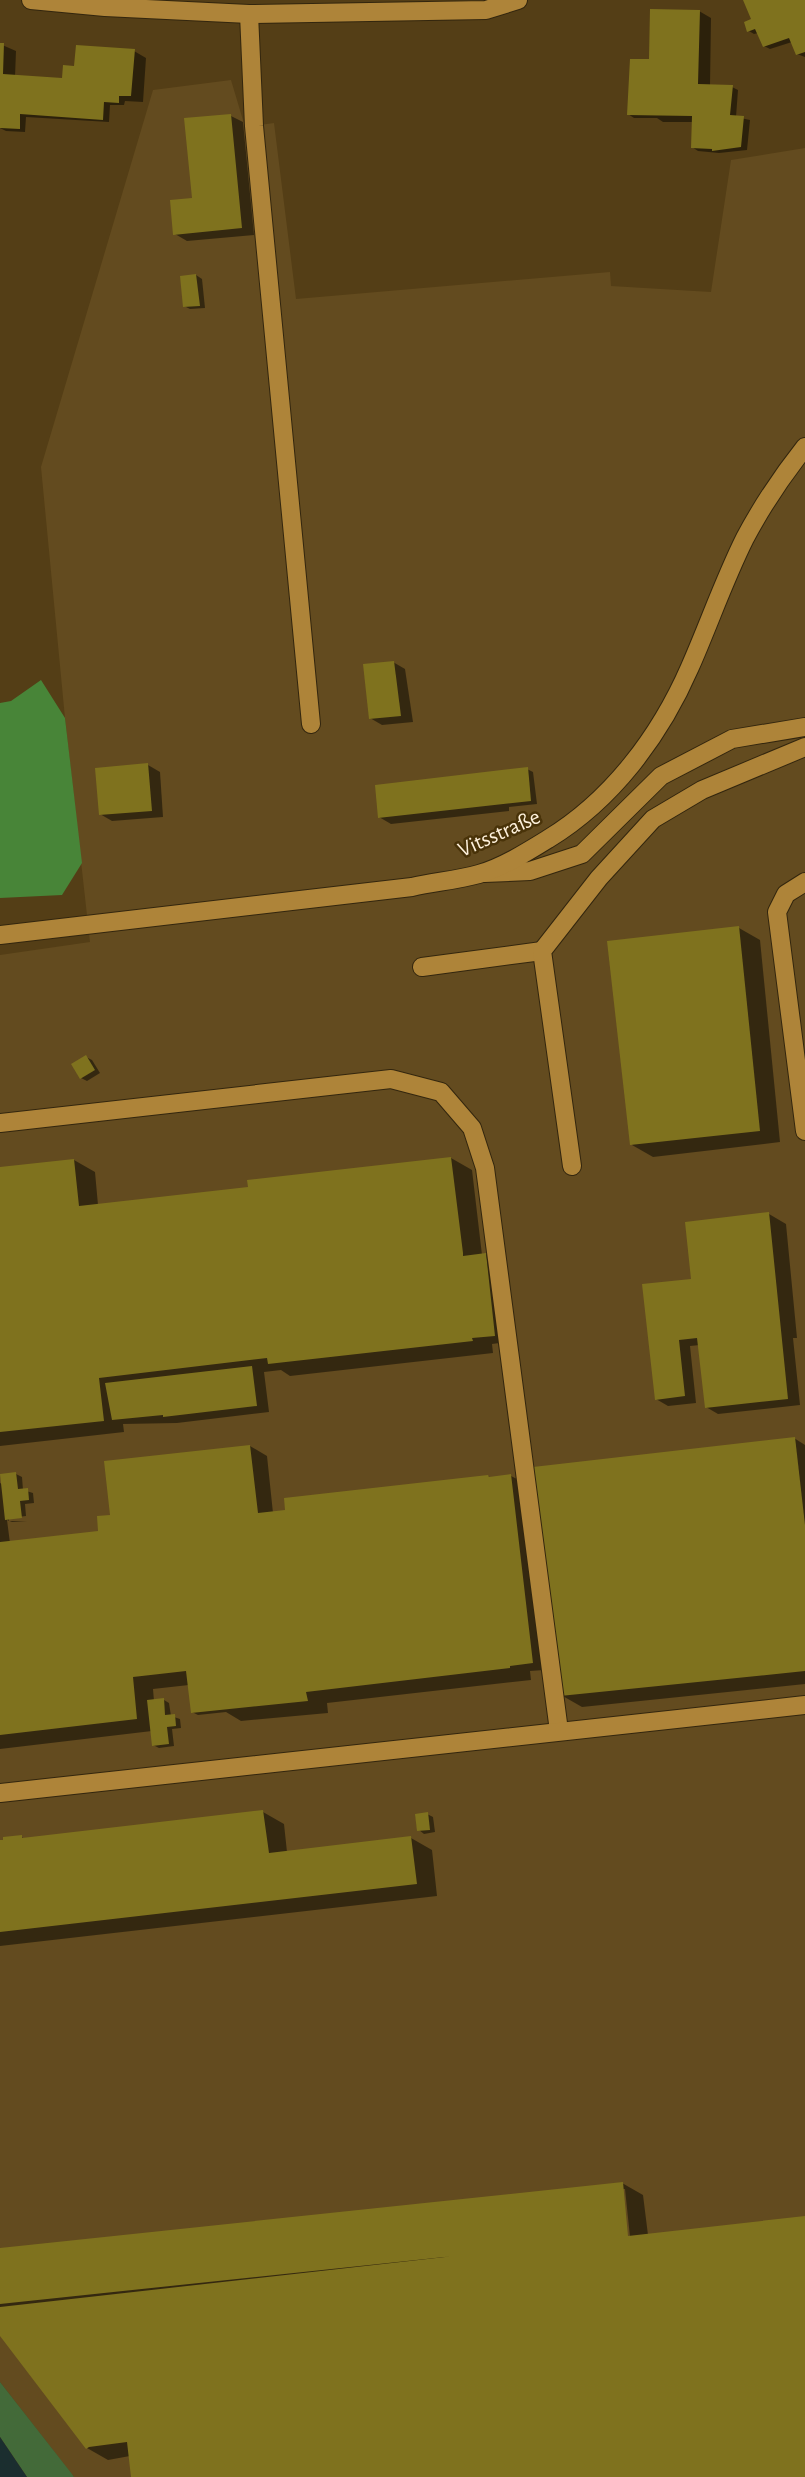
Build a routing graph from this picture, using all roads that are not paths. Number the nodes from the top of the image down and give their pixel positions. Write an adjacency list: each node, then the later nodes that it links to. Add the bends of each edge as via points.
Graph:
1 (31, 0): 3 (street)
2 (518, 0): 3 (street, via 486,10)
3 (249, 14): 5 (street, via 254,126)
4 (805, 447): 8 (street, Vitsstraße, via 780,479 745,538 689,669 657,730 618,782 575,823)
5 (311, 724)
6 (805, 727): 8 (street, via 732,739 661,776 582,854 530,871)
7 (805, 747): 11 (street, via 702,790 653,819 599,878)
8 (480, 874): 10 (street, Vitsstraße, via 412,887)
9 (805, 882): 14 (street, via 786,894 777,912)
10 (0, 934)
11 (542, 951): 12 (street); 15 (street)
12 (422, 967)
13 (0, 1123): 17 (street, via 391,1079 441,1092 472,1128 485,1168)
14 (805, 1131)
15 (572, 1166)
16 (805, 1705): 17 (street)
17 (559, 1731): 18 (street)
18 (0, 1793)

